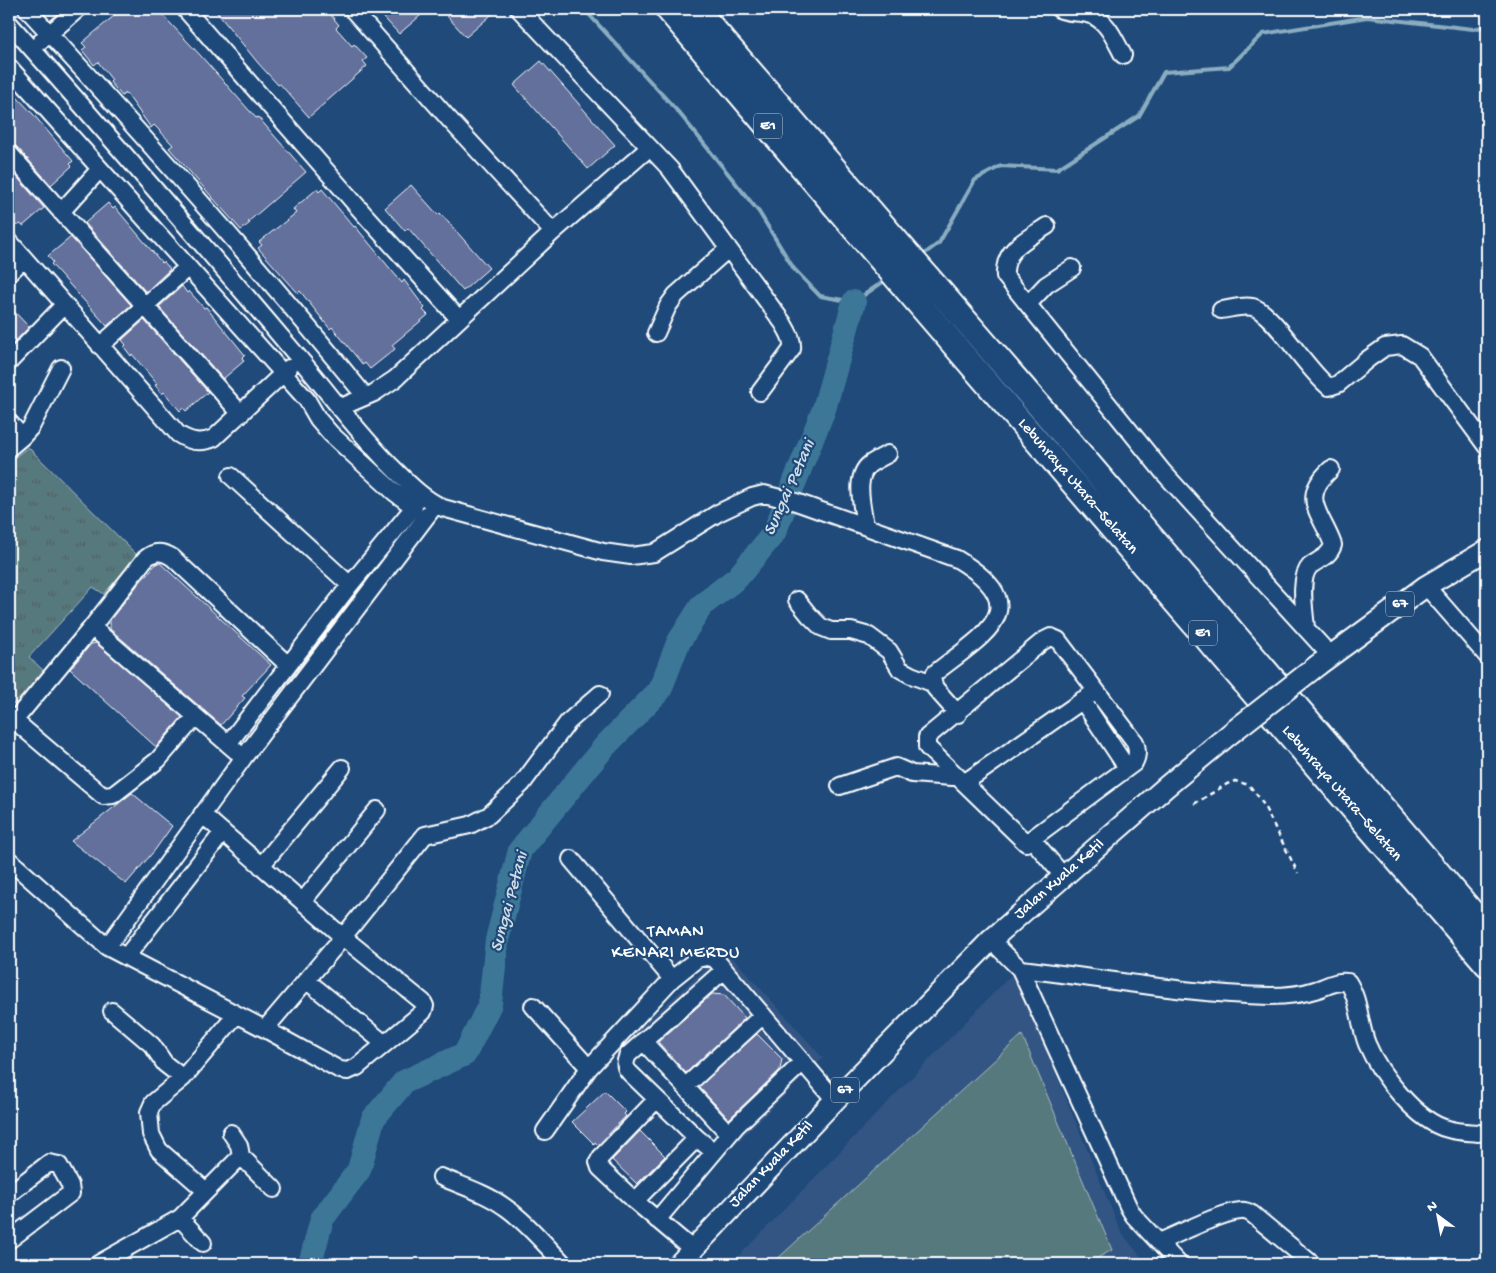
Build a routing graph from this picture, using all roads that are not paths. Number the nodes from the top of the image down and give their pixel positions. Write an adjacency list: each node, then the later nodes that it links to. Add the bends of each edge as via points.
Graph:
1 (27, 9): 10 (street)
2 (78, 9): 10 (street)
3 (185, 9): 30 (street)
4 (352, 9): 19 (street)
5 (519, 9): 14 (street)
6 (668, 9): 87 (highway, Lebuhraya Utara–Selatan / E1)
7 (696, 9): 82 (highway, Lebuhraya Utara–Selatan / E1)
8 (1059, 9): 12 (street, via 1090,14 1099,19)
9 (9, 23): 11 (street)
10 (50, 34): 11 (street); 38 (street, via 316,335)
11 (31, 48): 33 (street)
12 (1124, 55)
13 (9, 67): 16 (street)
14 (649, 148): 19 (street); 21 (street, via 670,169)
15 (9, 153): 17 (street)
16 (100, 169): 17 (street); 23 (street)
17 (61, 212): 28 (street)
18 (1047, 226): 26 (street, via 1006,258 1005,276)
19 (553, 232): 30 (street)
20 (9, 242): 22 (street)
21 (728, 249): 31 (street, via 676,295); 37 (street, via 783,323 792,342 787,357)
22 (24, 259): 25 (street); 27 (street)
23 (187, 268): 28 (street); 36 (street)
24 (1072, 268): 26 (street, via 1046,285)
25 (9, 273)
26 (1028, 304): 55 (street, via 1163,472)
27 (64, 305): 32 (street); 34 (street)
28 (144, 305): 32 (street); 40 (street)
29 (1221, 310): 43 (street, via 1251,306 1264,312 1329,387 1338,384 1385,348 1402,345 1420,356)
30 (459, 319): 38 (street, via 395,379)
31 (656, 333)
32 (100, 346): 40 (street, via 178,434 188,440 201,442 214,438)
33 (299, 358): 36 (street); 39 (street)
34 (9, 362)
35 (60, 368): 42 (street, via 31,427)
36 (283, 374): 40 (street); 48 (street, via 307,400 324,426 394,492)
37 (760, 392)
38 (365, 396): 39 (street)
39 (339, 408): 48 (street)
40 (241, 414)
41 (9, 422): 42 (street)
42 (22, 437): 44 (street)
43 (1487, 447)
44 (9, 448)
45 (888, 454): 49 (street, via 869,465 864,472 861,497)
46 (1331, 469): 55 (street, via 1321,478 1313,499 1333,545 1332,551 1311,566 1304,577)
47 (231, 476): 51 (street)
48 (424, 503): 49 (street, via 603,552 631,556 654,553 718,513 764,494); 51 (street); 67 (street)
49 (865, 526): 59 (street, via 957,559 983,578 997,594 999,613 995,621 935,673)
50 (1487, 550): 52 (main road, Jalan Kuala Ketil / 67)
51 (350, 585): 58 (street)
52 (1426, 586): 56 (street); 57 (main road, Jalan Kuala Ketil / 67)
53 (797, 600): 59 (street, via 821,627 870,636 889,650 900,669)
54 (92, 627): 58 (street, via 149,555 165,553); 64 (street); 65 (street)
55 (1306, 629): 57 (street)
56 (1487, 656)
57 (1324, 660): 79 (main road, Jalan Kuala Ketil / 67, bridge, via 1167,786)
58 (288, 665): 66 (street)
59 (932, 683): 63 (street)
60 (1096, 690): 62 (street); 63 (street, via 1058,640 1051,637); 69 (street, via 1135,742 1137,758)
61 (600, 694): 83 (street, via 568,722 527,778 495,810 470,825 425,835)
62 (1082, 700): 69 (street); 70 (street)
63 (958, 714): 70 (street, via 927,737 927,747)
64 (195, 717): 65 (street, via 148,769 107,797); 66 (street)
65 (11, 719)
66 (228, 744): 67 (street)
67 (244, 757): 73 (street)
68 (342, 768): 78 (street)
69 (1127, 768): 75 (street)
70 (960, 779): 71 (street, via 912,774 896,767); 75 (street)
71 (840, 786)
72 (377, 810): 81 (street)
73 (202, 814): 74 (street); 85 (street)
74 (222, 832): 78 (street); 86 (street)
75 (1029, 841): 79 (street)
76 (571, 859): 90 (street)
77 (9, 860): 80 (street)
78 (261, 866): 81 (street)
79 (1064, 876): 84 (main road, Jalan Kuala Ketil / 67)
80 (15, 877): 85 (street)
81 (303, 901): 83 (street)
82 (1487, 930)
83 (343, 937): 91 (street); 98 (street, via 425,1006 423,1012)
84 (991, 940): 88 (street); 104 (main road, Jalan Kuala Ketil / 67)
85 (107, 947): 86 (street)
86 (126, 956): 94 (street)
87 (1487, 964)
88 (1020, 969): 107 (street, via 1228,995 1298,994 1348,982 1367,1044 1400,1095 1422,1117 1438,1125); 120 (street, via 1129,1208)
89 (724, 970): 90 (street, via 715,959 707,957 697,959); 95 (street); 97 (street)
90 (672, 979): 100 (street)
91 (306, 980): 96 (street); 98 (street)
92 (533, 1006): 100 (street)
93 (112, 1011): 101 (street, via 152,1045 165,1064)
94 (236, 1015): 96 (street); 101 (street)
95 (763, 1015): 99 (street); 102 (street)
96 (265, 1029): 98 (street, via 340,1070 357,1067)
97 (643, 1042): 102 (street); 103 (street, via 628,1055 625,1068)
98 (385, 1044)
99 (803, 1062): 104 (street); 108 (street)
100 (589, 1068): 105 (street)
101 (183, 1078): 114 (street, via 153,1104 149,1112 151,1134 159,1150)
102 (685, 1087): 108 (street)
103 (657, 1100): 109 (street); 116 (street, via 598,1162 600,1168)
104 (835, 1100): 122 (main road, Jalan Kuala Ketil / 67)
105 (545, 1131)
106 (231, 1133): 111 (street, via 239,1145)
107 (1478, 1133)
108 (729, 1134): 110 (street)
109 (697, 1138): 110 (street); 116 (street)
110 (714, 1152): 118 (street)
111 (241, 1156): 113 (street); 114 (street)
112 (441, 1177): 124 (street, via 504,1206)
113 (274, 1189)
114 (206, 1192): 117 (street)
115 (9, 1194): 119 (street, via 49,1163 59,1165 70,1184 71,1193)
116 (635, 1201): 118 (street)
117 (180, 1218): 121 (street); 123 (street)
118 (657, 1220): 122 (street)
119 (9, 1240)
120 (1159, 1242): 126 (street); 127 (street, via 1226,1213 1241,1210 1252,1214)
121 (203, 1243)
122 (692, 1249): 125 (main road, Jalan Kuala Ketil / 67)
123 (98, 1264)
124 (564, 1264)
125 (679, 1264)
126 (1179, 1264)
127 (1312, 1264)

